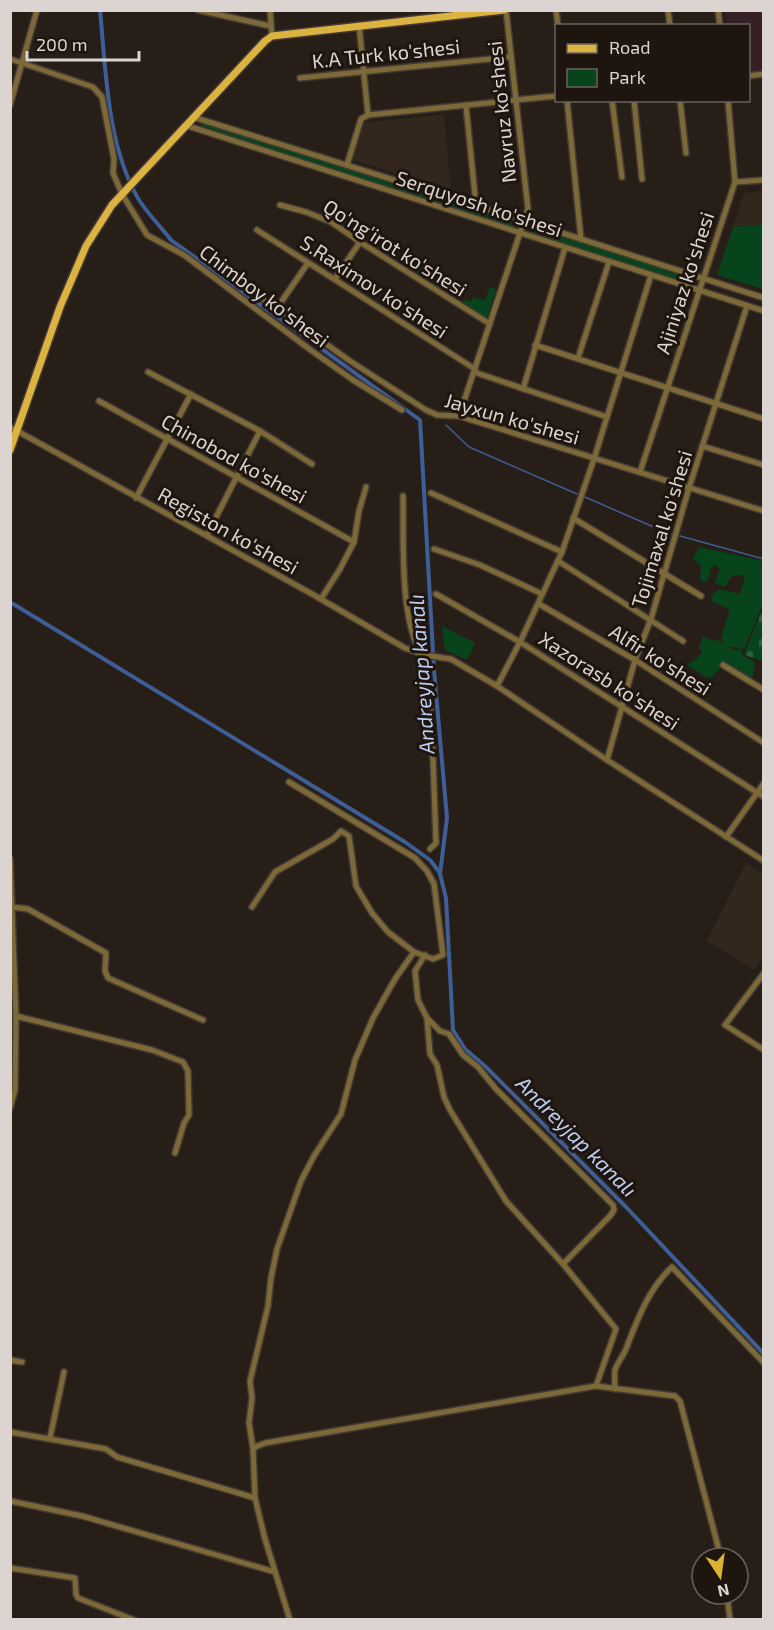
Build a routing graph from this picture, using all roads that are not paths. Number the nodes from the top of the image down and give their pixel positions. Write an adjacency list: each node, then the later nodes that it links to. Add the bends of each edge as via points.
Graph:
1 (37, 10): 10 (street)
2 (198, 10): 6 (street)
3 (270, 10): 6 (street)
4 (505, 10): 5 (main road); 8 (street, Navruz ko'shesi)
5 (359, 25): 7 (main road); 11 (street)
6 (270, 26): 7 (street)
7 (272, 36): 23 (main road)
8 (511, 57): 11 (street, K.A Turk ko'shesi); 14 (street, Navruz ko'shesi)
9 (10, 59): 10 (street)
10 (22, 63): 20 (street); 31 (street, Chimboy ko'shesi, via 93,87 102,97 113,173)
11 (363, 72): 12 (street, K.A Turk ko'shesi); 22 (street)
12 (300, 78)
13 (555, 96): 14 (street)
14 (515, 100): 21 (street); 34 (street, Navruz ko'shesi, via 528,209)
15 (567, 102): 37 (street)
16 (612, 102): 27 (street)
17 (634, 102): 28 (street)
18 (680, 102): 25 (street)
19 (728, 102): 30 (street, Ajiniyaz ko'shesi)
20 (10, 105)
21 (466, 106): 22 (street); 33 (street)
22 (368, 115): 26 (street, via 361,119)
23 (193, 117): 24 (main road); 26 (street, Serquyosh ko'shesi)
24 (185, 125): 31 (main road); 36 (street, Serquyosh ko'shesi)
25 (686, 153)
26 (347, 165): 33 (street, Serquyosh ko'shesi)
27 (622, 177)
28 (642, 179)
29 (764, 180): 30 (street)
30 (735, 182): 45 (street, Ajiniyaz ko'shesi)
31 (122, 194): 62 (street, Chimboy ko'shesi, via 147,235 184,255 344,374); 66 (main road, via 86,246)
32 (280, 205): 38 (street, Qo'ng'irot ko'shesi, via 331,222)
33 (476, 205): 34 (street, Serquyosh ko'shesi)
34 (525, 221): 36 (street, Navruz ko'shesi); 37 (street, Serquyosh ko'shesi)
35 (257, 230): 40 (street, S.Raximov ko'shesi)
36 (520, 233): 39 (street, Serquyosh ko'shesi); 51 (street, Navruz ko'shesi)
37 (581, 238): 45 (street, Serquyosh ko'shesi)
38 (360, 242): 44 (street); 51 (street, Qo'ng'irot ko'shesi)
39 (566, 248): 41 (street, Serquyosh ko'shesi); 52 (street)
40 (308, 262): 44 (street, S.Raximov ko'shesi); 49 (street)
41 (609, 262): 43 (street, Serquyosh ko'shesi); 53 (street)
42 (217, 266): 49 (street, Jayxun ko'shesi)
43 (651, 275): 46 (street, Serquyosh ko'shesi); 56 (street)
44 (334, 279): 54 (street, S.Raximov ko'shesi)
45 (702, 279): 46 (street, Ajiniyaz ko'shesi); 47 (street, Serquyosh ko'shesi)
46 (698, 289): 48 (street, Serquyosh ko'shesi); 57 (street, Ajiniyaz ko'shesi)
47 (764, 298)
48 (747, 306): 50 (street, Serquyosh ko'shesi); 61 (street, Tojimaxal ko'shesi)
49 (277, 308): 63 (street, Jayxun ko'shesi, via 426,410)
50 (764, 311)
51 (490, 324): 54 (street, Navruz ko'shesi)
52 (535, 345): 53 (street); 58 (street)
53 (578, 358): 56 (street)
54 (474, 371): 58 (street, S.Raximov ko'shesi); 63 (street, Navruz ko'shesi)
55 (148, 372): 59 (street)
56 (621, 372): 57 (street); 64 (street)
57 (667, 387): 61 (street); 74 (street, Ajiniyaz ko'shesi)
58 (523, 389): 64 (street, S.Raximov ko'shesi)
59 (191, 394): 67 (street); 68 (street)
60 (99, 401): 68 (street, Chinobod ko'shesi)
61 (717, 403): 65 (street); 69 (street, Tojimaxal ko'shesi)
62 (402, 410)
63 (459, 416): 71 (street, Jayxun ko'shesi)
64 (607, 417): 71 (street)
65 (764, 418)
66 (14, 429): 70 (main road); 80 (street, Registon ko'shesi)
67 (260, 431): 72 (street); 75 (street)
68 (166, 439): 75 (street, Chinobod ko'shesi); 80 (street)
69 (702, 447): 73 (street); 77 (street, Tojimaxal ko'shesi)
70 (10, 450)
71 (594, 459): 74 (street, Jayxun ko'shesi); 82 (street)
72 (312, 464)
73 (764, 465)
74 (640, 472): 77 (street, Jayxun ko'shesi)
75 (238, 478): 83 (street); 84 (street, Chinobod ko'shesi)
76 (366, 487): 84 (street)
77 (689, 488): 81 (street, Jayxun ko'shesi); 88 (street, Tojimaxal ko'shesi)
78 (431, 493): 86 (street)
79 (403, 496): 97 (street, via 407,615)
80 (136, 498): 83 (street, Registon ko'shesi)
81 (764, 511)
82 (573, 518): 86 (street); 88 (street)
83 (207, 536): 92 (street, Registon ko'shesi)
84 (354, 542): 92 (street)
85 (434, 549): 90 (street)
86 (562, 552): 87 (street)
87 (558, 561): 90 (street); 94 (street)
88 (665, 573): 91 (street); 94 (street, Tojimaxal ko'shesi)
89 (436, 594): 96 (street, Xazorasb ko'shesi)
90 (542, 594): 93 (street)
91 (701, 596)
92 (321, 599): 97 (street, Registon ko'shesi)
93 (539, 603): 96 (street); 98 (street, Alfir ko'shesi)
94 (651, 619): 95 (street); 98 (street, Tojimaxal ko'shesi)
95 (683, 641)
96 (520, 642): 100 (street); 102 (street, Xazorasb ko'shesi)
97 (422, 654): 100 (street, Registon ko'shesi, via 445,658); 110 (street, via 427,662 433,759 436,843)
98 (635, 660): 102 (street, Tojimaxal ko'shesi); 103 (street, Alfir ko'shesi)
99 (723, 665): 101 (street)
100 (497, 686): 104 (street, Registon ko'shesi)
101 (764, 690)
102 (622, 708): 104 (street, Tojimaxal ko'shesi); 107 (street, Xazorasb ko'shesi)
103 (764, 743)
104 (607, 760): 109 (street)
105 (289, 782): 116 (street, via 415,858 427,872 437,895 443,955 433,959)
106 (764, 783): 107 (street)
107 (757, 793): 108 (street, Xazorasb ko'shesi); 109 (street)
108 (764, 797)
109 (726, 837): 112 (street)
110 (430, 849)
111 (10, 860): 113 (street)
112 (764, 861)
113 (12, 907): 118 (street); 120 (street, via 28,909 106,953 108,978)
114 (252, 907): 115 (street, via 275,872 341,831 349,836 356,886 372,913 387,932)
115 (414, 952): 116 (street); 133 (street, via 374,1018 355,1060 341,1114 301,1181 277,1250 250,1381)
116 (425, 955): 119 (street, via 416,971 418,1000)
117 (764, 973): 121 (street, via 725,1025)
118 (16, 1016): 122 (street, via 15,1090); 123 (street, via 152,1050 183,1062 188,1071 189,1115)
119 (427, 1018): 124 (street, via 429,1054 437,1065 450,1110 507,1201); 124 (street, via 449,1034 463,1055 613,1205 610,1216)
120 (203, 1020)
121 (764, 1050)
122 (10, 1108)
123 (175, 1153)
124 (563, 1264): 129 (street, via 616,1329)
125 (10, 1360): 126 (street)
126 (22, 1362)
127 (764, 1363): 130 (street, via 672,1267 659,1279 637,1321 614,1373)
128 (64, 1372): 132 (street)
129 (596, 1386): 130 (street); 133 (street)
130 (615, 1389): 136 (street, via 675,1396 680,1401)
131 (10, 1432): 132 (street)
132 (50, 1438): 134 (street, via 106,1449 117,1457)
133 (253, 1448): 134 (street)
134 (255, 1498): 138 (street)
135 (10, 1501): 138 (street, via 82,1516)
136 (718, 1546)
137 (10, 1568): 139 (street, via 75,1578 78,1598)
138 (275, 1572): 140 (street)
139 (134, 1620)
140 (290, 1620)

